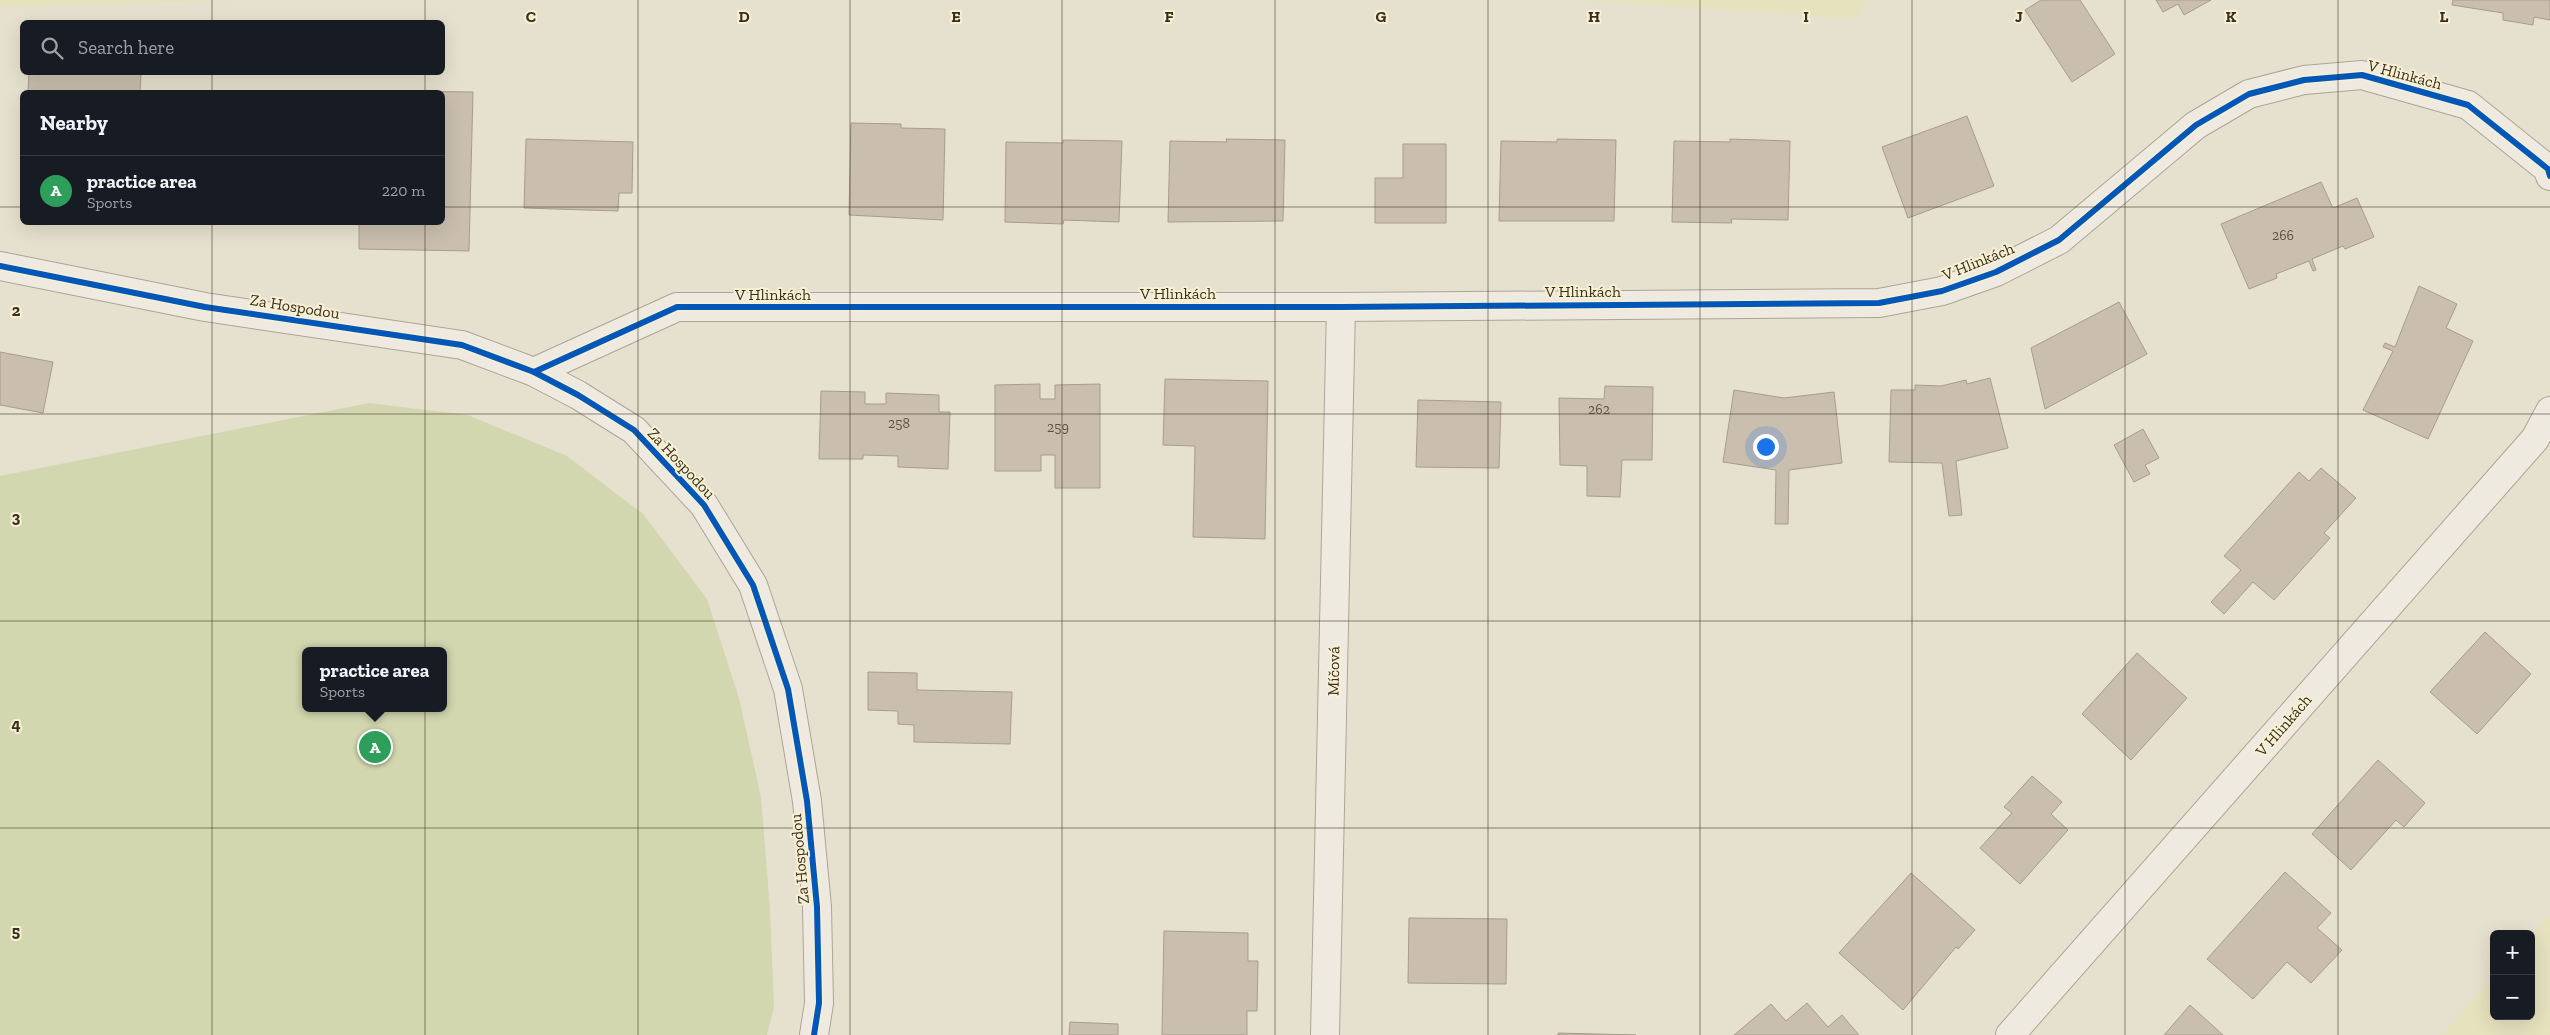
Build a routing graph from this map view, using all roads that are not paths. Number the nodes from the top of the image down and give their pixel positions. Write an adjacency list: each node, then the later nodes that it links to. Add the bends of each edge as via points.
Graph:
1 (2550, 176): 3 (street, V Hlinkách, via 2548,169 2468,105 2362,75 2304,80 2249,94 2196,124 2059,240 1996,272 1942,291 1879,303)
2 (0, 266): 4 (street, Za Hospodou, via 205,307 462,346)
3 (1341, 307): 4 (street, V Hlinkách, via 677,308); 7 (street, Míčová)
4 (534, 372): 6 (street, Za Hospodou, via 634,430 704,505 753,585 788,689 807,801 817,907 819,1003)
5 (2550, 411): 8 (street, V Hlinkách, via 2535,439)
6 (814, 1035)
7 (1325, 1035)
8 (2010, 1035)

